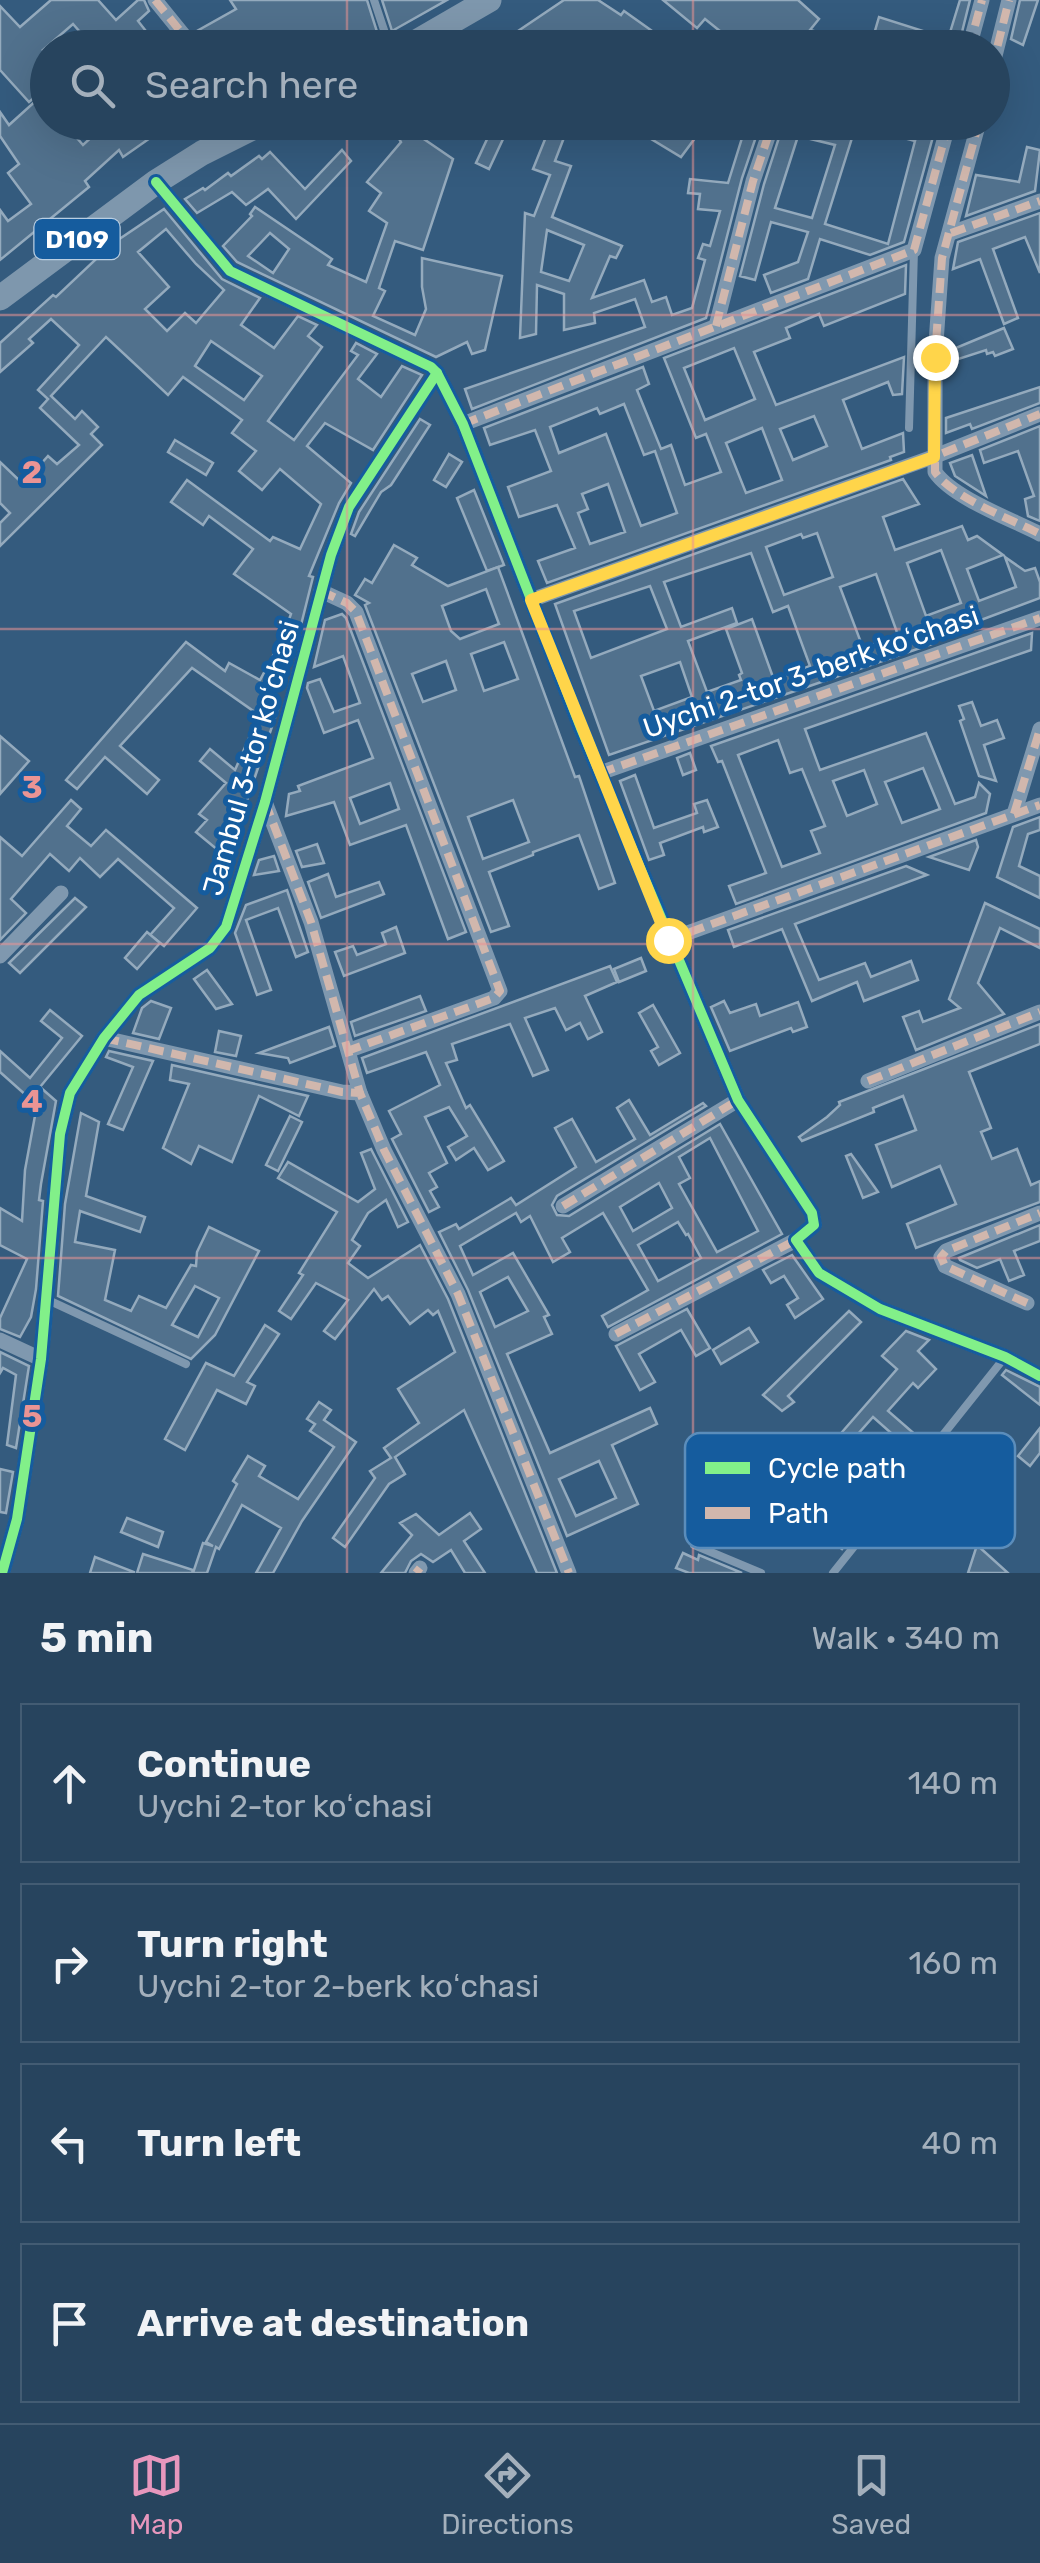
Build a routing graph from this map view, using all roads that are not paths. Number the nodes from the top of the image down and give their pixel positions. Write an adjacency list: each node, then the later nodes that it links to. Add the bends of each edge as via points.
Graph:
1 (155, 0): 6 (street)
2 (374, 0): 7 (lane)
3 (489, 0): 8 (main road)
4 (982, 0): 9 (street)
5 (1009, 0): 10 (street)
6 (179, 30)
7 (384, 30)
8 (437, 30)
9 (974, 30)
10 (1002, 30)
11 (227, 140): 15 (main road, D109)
12 (767, 140): 20 (street)
13 (944, 140): 18 (street)
14 (974, 140): 17 (street)
15 (156, 182): 19 (main road, D109); 21 (street, via 230,271)
16 (1040, 201): 17 (street)
17 (951, 233): 25 (street, via 942,258)
18 (914, 250): 20 (street); 24 (lane)
19 (0, 298)
20 (716, 326): 23 (street)
21 (437, 373): 23 (street); 27 (street, Jambul 3-tor koʻchasi, via 349,507)
22 (1040, 414): 25 (street)
23 (463, 424): 28 (street)
24 (910, 428)
25 (934, 457): 26 (street, via 941,481); 28 (street)
26 (1040, 534)
27 (321, 591): 32 (street, Jambul 3-tor koʻchasi); 40 (street, via 356,612 500,992)
28 (531, 600): 31 (street)
29 (1040, 618): 31 (street, Uychi 2-tor 3-berk koʻchasi)
30 (1040, 729): 34 (street)
31 (600, 773): 36 (street)
32 (265, 802): 39 (street, Jambul 3-tor koʻchasi, via 226,927 210,948 139,995); 40 (street, via 312,922)
33 (1040, 805): 34 (street)
34 (1014, 814): 36 (street)
35 (61, 893): 37 (street)
36 (668, 940): 43 (street)
37 (0, 956)
38 (1040, 1012): 41 (street)
39 (104, 1038): 42 (street); 47 (street, Jambul 3-tor koʻchasi, via 70,1093 60,1134)
40 (350, 1050): 42 (street)
41 (868, 1081)
42 (360, 1093): 59 (street, via 458,1294)
43 (738, 1100): 44 (street); 46 (street, via 812,1213 814,1225)
44 (563, 1206)
45 (1040, 1213): 48 (street, via 941,1257 945,1266)
46 (796, 1240): 49 (street); 51 (street, via 819,1273 880,1309)
47 (48, 1300): 52 (street, Jambul 3-tor koʻchasi); 53 (lane)
48 (1027, 1304)
49 (616, 1334)
50 (0, 1340): 52 (street)
51 (1005, 1358): 54 (street); 55 (lane)
52 (42, 1359): 58 (street, Jambul 3-tor koʻchasi)
53 (186, 1364)
54 (1040, 1376)
55 (945, 1433)
56 (701, 1548): 60 (lane)
57 (854, 1548): 61 (lane)
58 (2, 1573)
59 (569, 1573)
60 (761, 1573)
61 (834, 1573)

